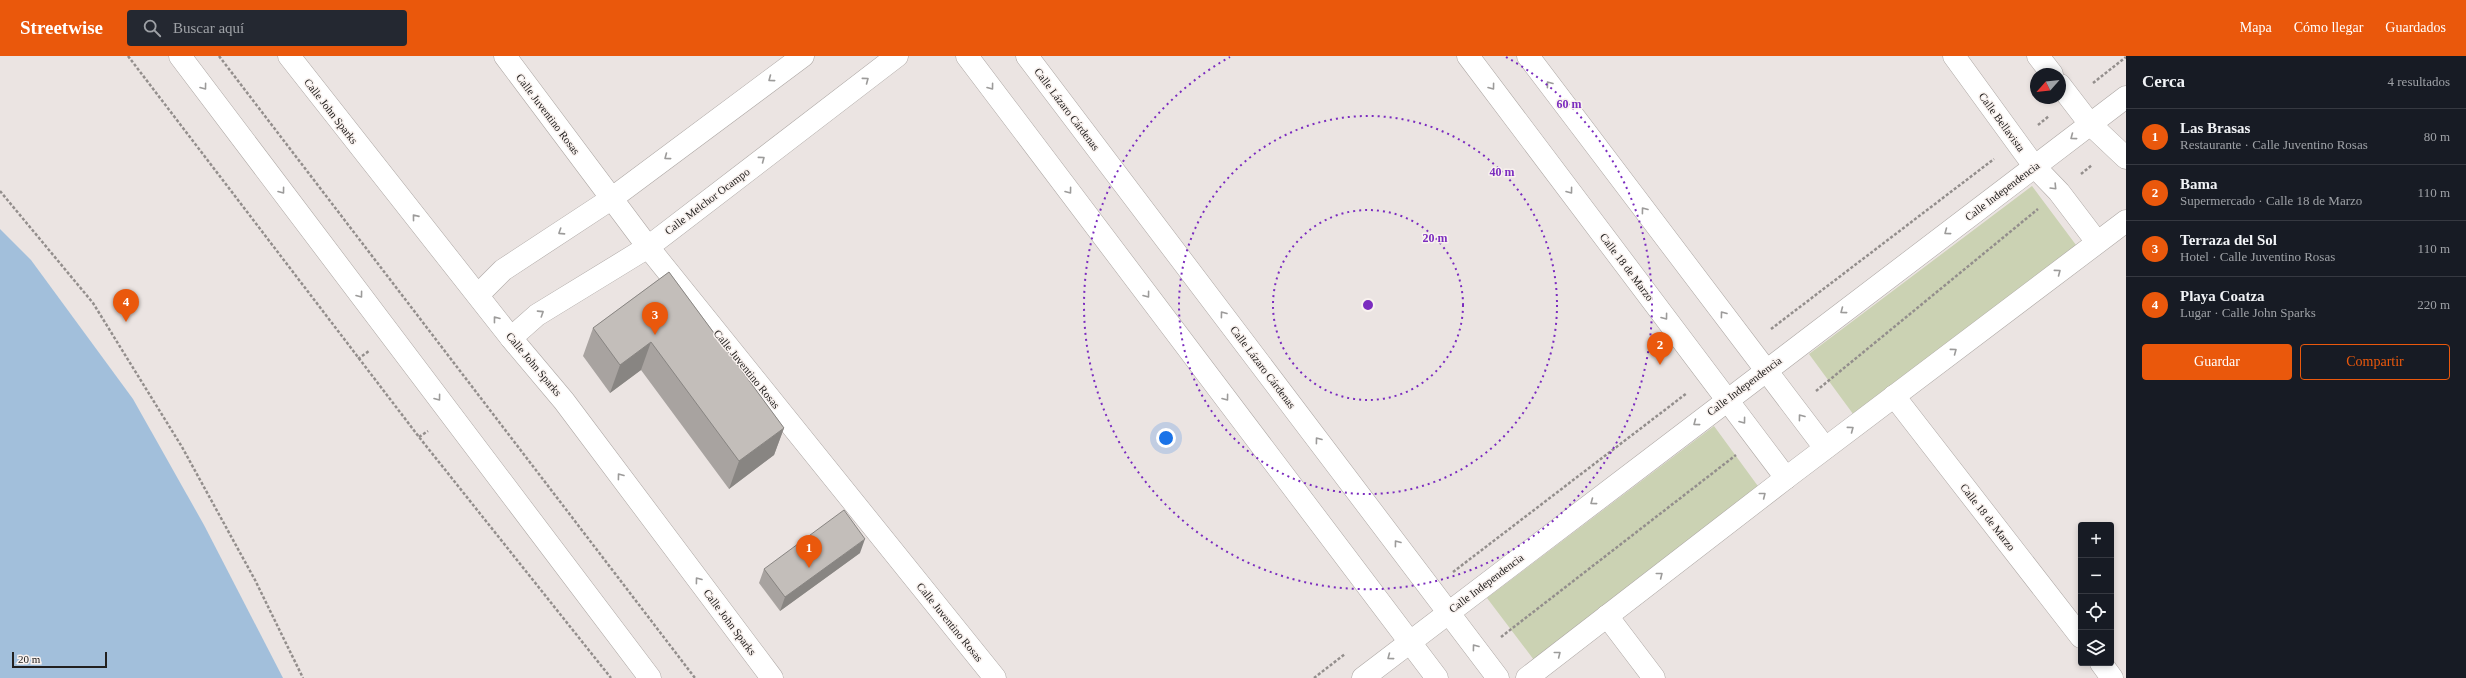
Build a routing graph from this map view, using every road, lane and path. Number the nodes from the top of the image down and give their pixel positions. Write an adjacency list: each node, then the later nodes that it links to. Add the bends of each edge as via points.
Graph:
1 (128, 56): 38 (path, via 419,437)
2 (180, 56): 39 (street, one-way to 39)
3 (219, 56): 40 (path)
4 (288, 56): 25 (street, Calle John Sparks, one-way to 4)
5 (505, 56): 21 (street, Calle Juventino Rosas)
6 (803, 56): 21 (street, one-way to 21)
7 (897, 56): 24 (street, Calle Melchor Ocampo, one-way to 7)
8 (967, 56): 35 (street, one-way to 35)
9 (1027, 56): 32 (street, Calle Lázaro Cárdenas, one-way to 9)
10 (1468, 56): 29 (street, Calle 18 de Marzo, one-way to 29)
11 (1528, 56): 27 (street, one-way to 11)
12 (1954, 56): 19 (street, Calle Bellavista)
13 (2038, 56): 14 (street)
14 (2047, 68)
15 (2066, 93): 17 (street)
16 (2126, 97): 17 (street, Calle Independencia)
17 (2090, 124): 18 (street); 19 (street, Calle Independencia, one-way to 19)
18 (2126, 158)
19 (2034, 166): 23 (street, Calle Bellavista, one-way to 23, via 2059,192); 27 (street, Calle Independencia, one-way to 27)
20 (0, 192): 37 (path, via 94,303 182,447 255,580)
21 (611, 199): 24 (street, Calle Juventino Rosas); 25 (street, one-way to 25, via 503,270)
22 (2126, 221): 23 (street)
23 (2098, 242): 28 (street, one-way to 23)
24 (648, 246): 26 (street, Calle Melchor Ocampo, one-way to 24, via 537,315); 42 (street, Calle Juventino Rosas)
25 (478, 295): 26 (street, Calle John Sparks, one-way to 25)
26 (511, 338): 41 (street, Calle John Sparks, one-way to 26, via 564,401)
27 (1765, 370): 29 (street, Calle Independencia); 30 (street, one-way to 27)
28 (1894, 396): 30 (street, one-way to 28); 34 (street, Calle 18 de Marzo)
29 (1727, 399): 31 (street, Calle 18 de Marzo, one-way to 31); 32 (street, Calle Independencia, one-way to 32)
30 (1824, 448): 31 (street)
31 (1786, 478): 33 (street, one-way to 31)
32 (1449, 612): 35 (street, Calle Independencia); 45 (street, Calle Lázaro Cárdenas, one-way to 32)
33 (1607, 616): 46 (street, one-way to 33); 47 (street)
34 (2078, 634)
35 (1410, 642): 43 (street, Calle Independencia, one-way to 43); 44 (street)
36 (2103, 666): 48 (street)
37 (303, 678)
38 (611, 678)
39 (650, 678)
40 (694, 678)
41 (772, 678)
42 (994, 678)
43 (1363, 678)
44 (1437, 678)
45 (1498, 678)
46 (1527, 678)
47 (1654, 678)
48 (2112, 678)

